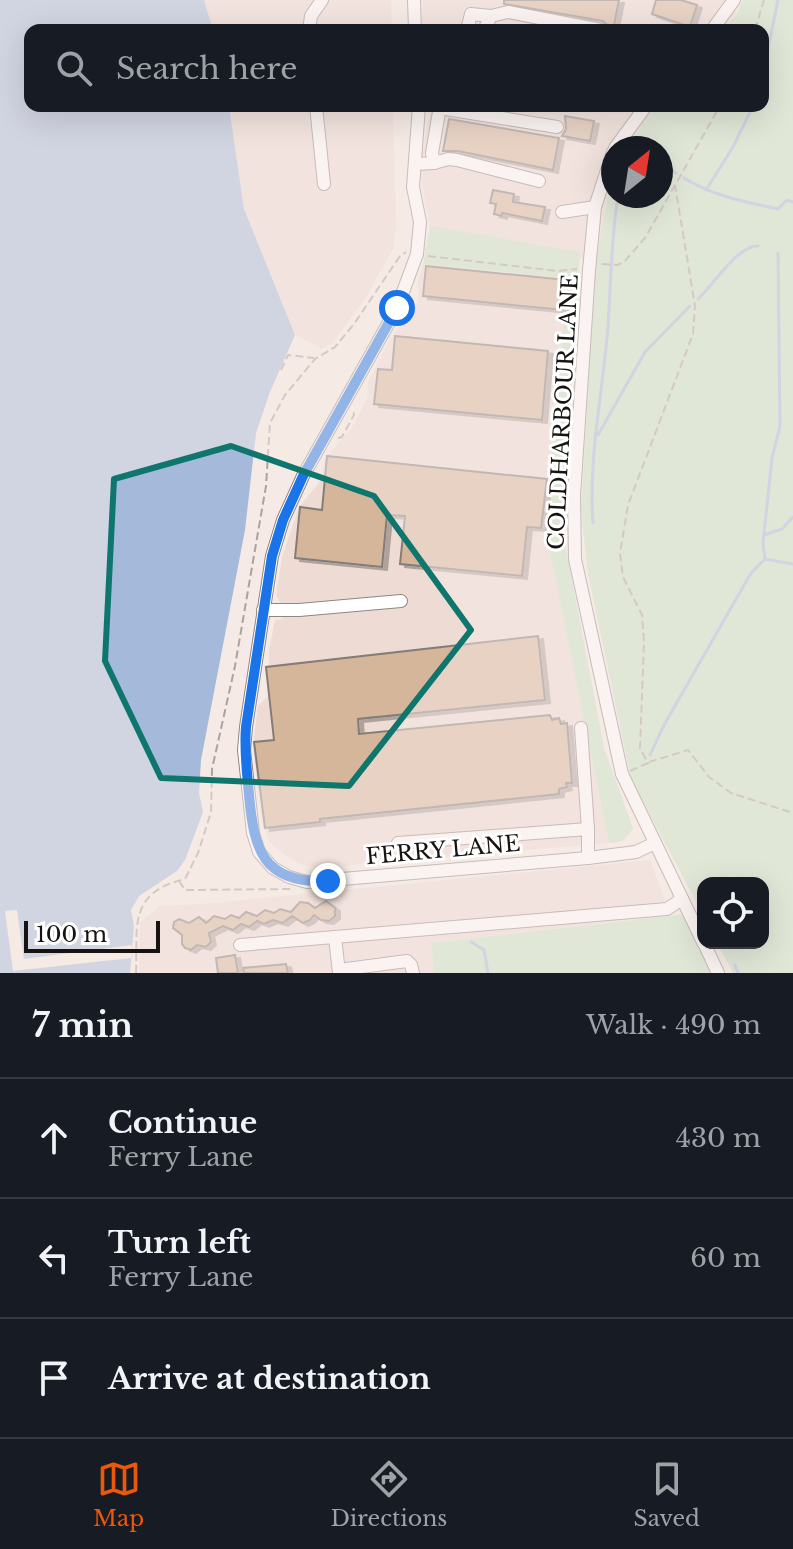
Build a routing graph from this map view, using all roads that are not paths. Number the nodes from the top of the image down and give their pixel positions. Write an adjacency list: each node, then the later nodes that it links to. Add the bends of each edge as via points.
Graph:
1 (322, 0): 5 (street)
2 (414, 0): 6 (street)
3 (734, 0): 10 (street)
4 (491, 16): 7 (street, via 471,14); 8 (street); 9 (street, via 508,12)
5 (310, 24)
6 (415, 24)
7 (468, 24)
8 (487, 24)
9 (570, 24)
10 (716, 24)
11 (317, 112): 21 (street)
12 (419, 112): 19 (street)
13 (439, 112): 18 (street)
14 (469, 112): 16 (street)
15 (642, 112): 17 (street, COLDHARBOUR LANE)
16 (557, 127)
17 (624, 136)
18 (434, 163): 19 (street); 20 (street, via 457,160)
19 (415, 164): 26 (street, via 417,254 397,308 283,520)
20 (539, 181)
21 (324, 184)
22 (601, 189): 23 (street, COLDHARBOUR LANE)
23 (595, 207): 24 (street); 30 (street, COLDHARBOUR LANE, via 574,495 575,559 622,774)
24 (562, 212)
25 (401, 601): 26 (street)
26 (263, 610): 31 (street, FERRY LANE, via 244,750 253,833 259,852 273,868 297,880 328,881)
27 (581, 728): 28 (street)
28 (588, 829): 29 (street); 31 (street)
29 (398, 843)
30 (655, 843): 31 (street, FERRY LANE, via 636,852); 32 (street, COLDHARBOUR LANE)
31 (588, 858)
32 (682, 899): 33 (street, COLDHARBOUR LANE); 34 (street, via 667,909)
33 (697, 930)
34 (335, 937): 35 (street); 37 (street)
35 (240, 945)
36 (706, 949): 39 (street, COLDHARBOUR LANE)
37 (339, 971): 38 (street, via 407,961)
38 (413, 973)
39 (718, 973)

